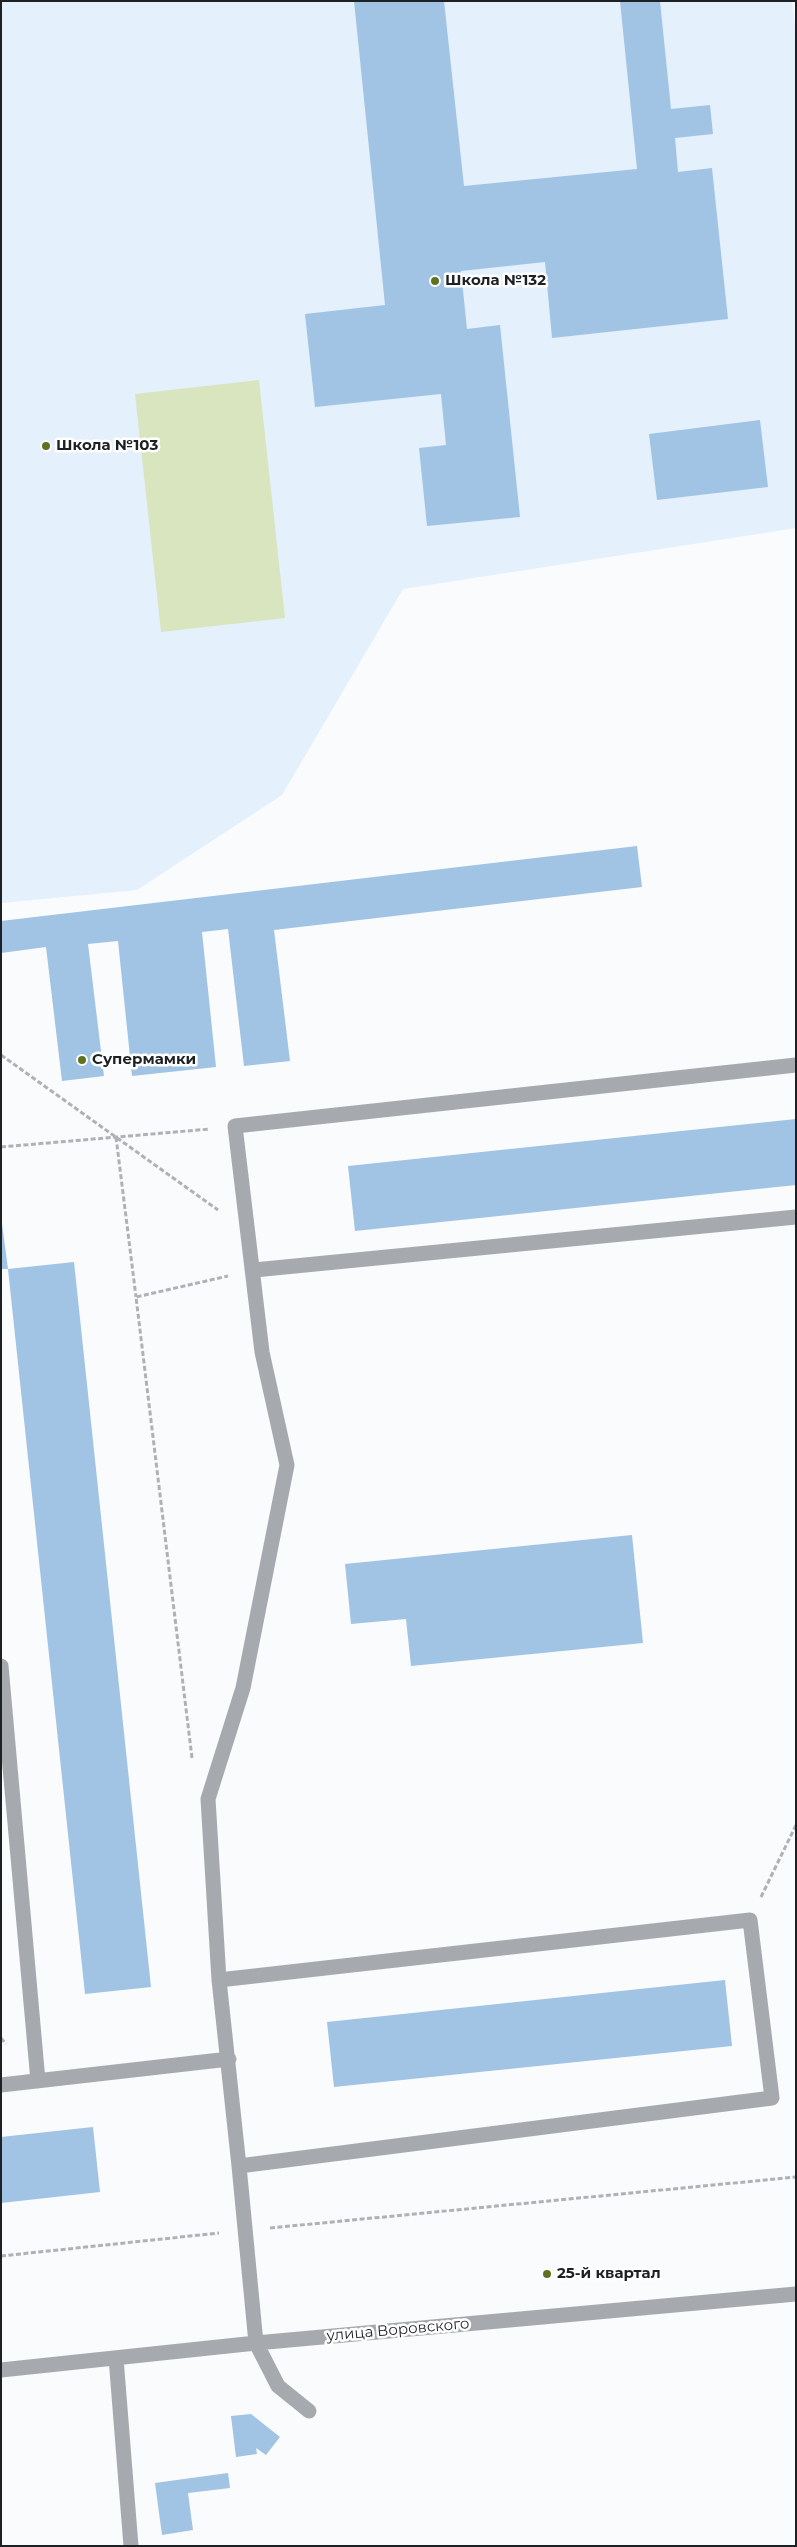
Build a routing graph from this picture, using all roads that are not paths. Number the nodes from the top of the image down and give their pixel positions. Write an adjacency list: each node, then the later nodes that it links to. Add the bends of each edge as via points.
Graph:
1 (796, 1065): 3 (street, via 235,1126)
2 (796, 1217): 3 (street)
3 (254, 1270): 5 (street, via 262,1352 287,1465 243,1688 208,1799)
4 (1, 1666): 7 (street)
5 (219, 1980): 6 (street); 9 (street, via 750,1920 772,2098)
6 (229, 2059): 7 (street); 9 (street)
7 (38, 2081): 8 (street)
8 (1, 2085)
9 (239, 2166): 11 (street)
10 (796, 2294): 11 (street, улица Воровского)
11 (256, 2343): 12 (street, улица Воровского); 14 (street, via 278,2386)
12 (116, 2358): 13 (street, улица Воровского); 15 (street)
13 (1, 2370)
14 (309, 2411)
15 (131, 2546)

